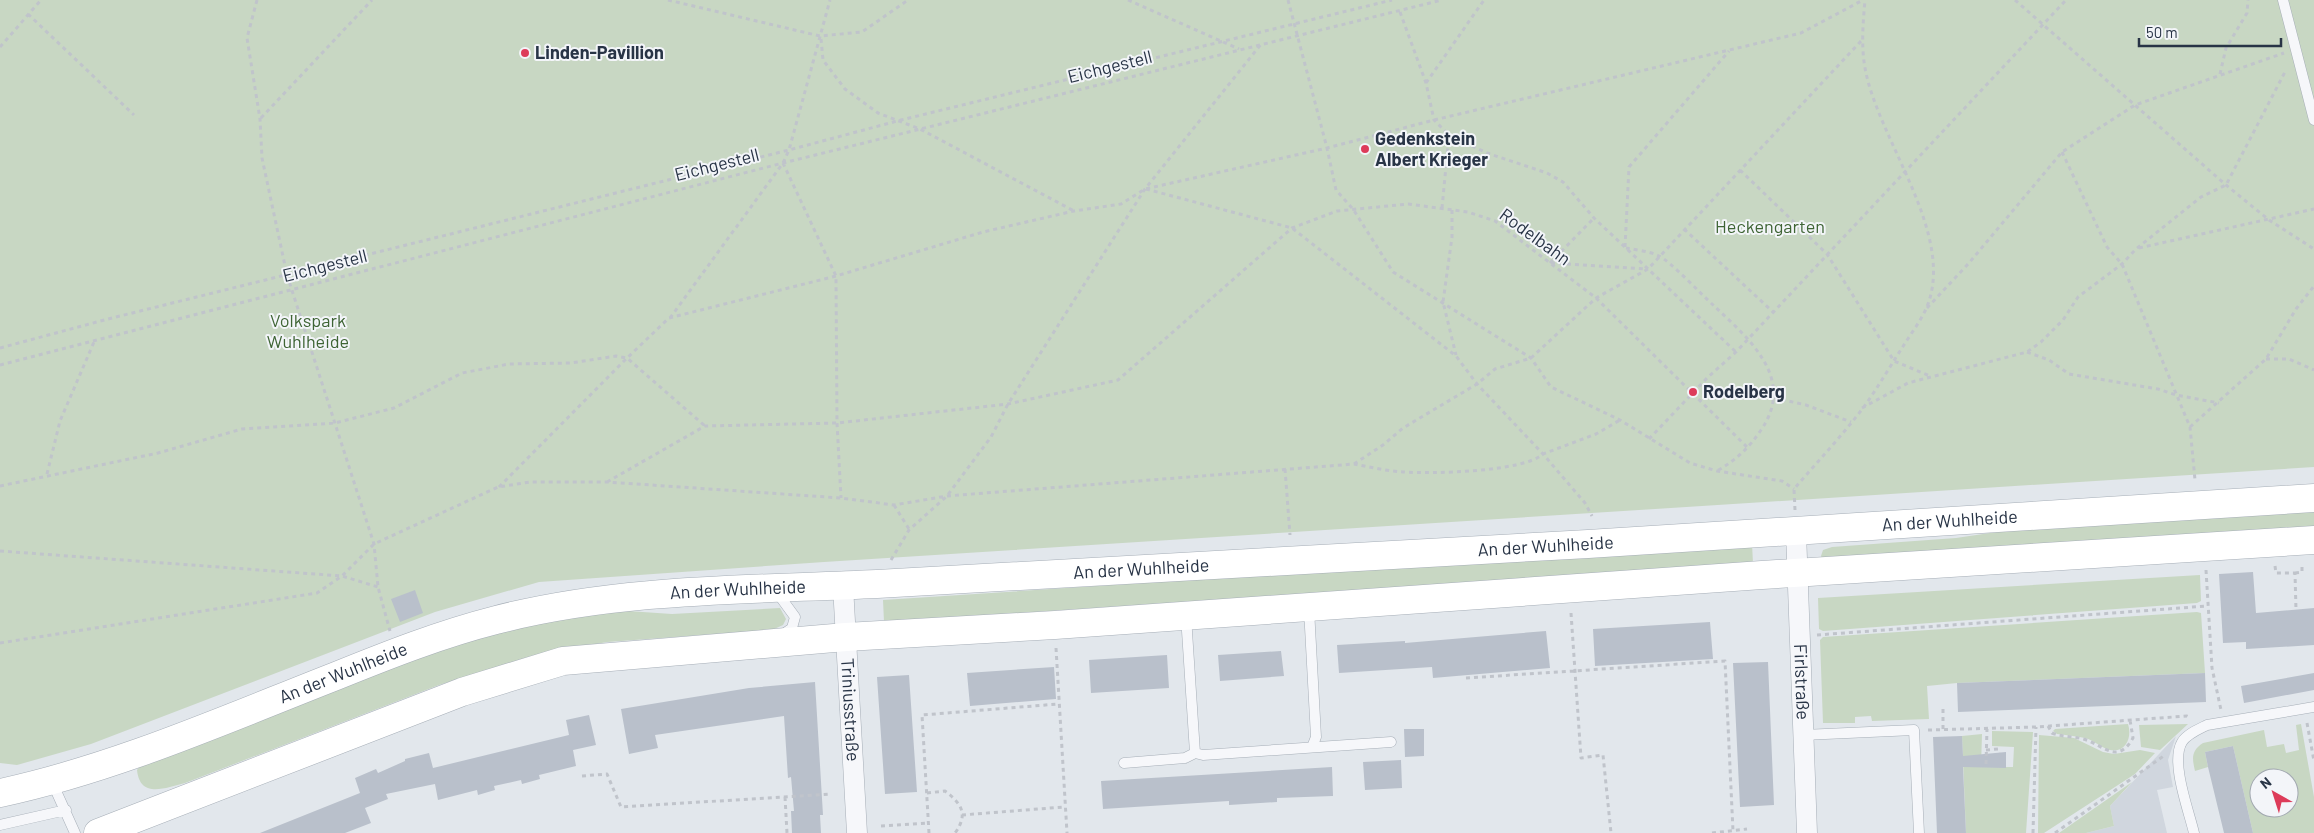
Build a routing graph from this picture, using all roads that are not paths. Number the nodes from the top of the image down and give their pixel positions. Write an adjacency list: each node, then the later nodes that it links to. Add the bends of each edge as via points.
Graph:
1 (2283, 0): 2 (lane)
2 (2314, 120)
3 (2314, 498): 4 (main road, An der Wuhlheide)
4 (1796, 532): 6 (street, Firlstraße); 7 (main road, An der Wuhlheide)
5 (2308, 551): 6 (main road)
6 (1797, 572): 9 (main road); 14 (street, Firlstraße)
7 (843, 586): 8 (main road, An der Wuhlheide); 11 (street, Triniusstraße)
8 (774, 588): 12 (lane, via 795,617 792,628); 19 (main road, An der Wuhlheide, via 558,606 494,620 396,652 145,751)
9 (1308, 606): 10 (main road); 16 (lane, via 1316,737)
10 (1186, 616): 11 (main road); 17 (lane)
11 (846, 637): 12 (main road); 25 (street, Triniusstraße)
12 (771, 642): 24 (main road, via 563,661 462,692)
13 (2309, 708): 28 (lane, via 2208,725 2182,742 2177,763)
14 (1803, 735): 26 (street, Firlstraße); 27 (lane, via 1914,730)
15 (1391, 742): 16 (lane, via 1323,748)
16 (1312, 746): 17 (lane, via 1302,750 1203,755)
17 (1195, 752): 18 (lane, via 1185,758)
18 (1124, 763)
19 (52, 782): 20 (main road, An der Wuhlheide); 21 (lane)
20 (0, 794)
21 (66, 810): 22 (lane); 23 (lane)
22 (0, 825)
23 (75, 833)
24 (98, 833)
25 (857, 833)
26 (1807, 833)
27 (1919, 833)
28 (2194, 833)

